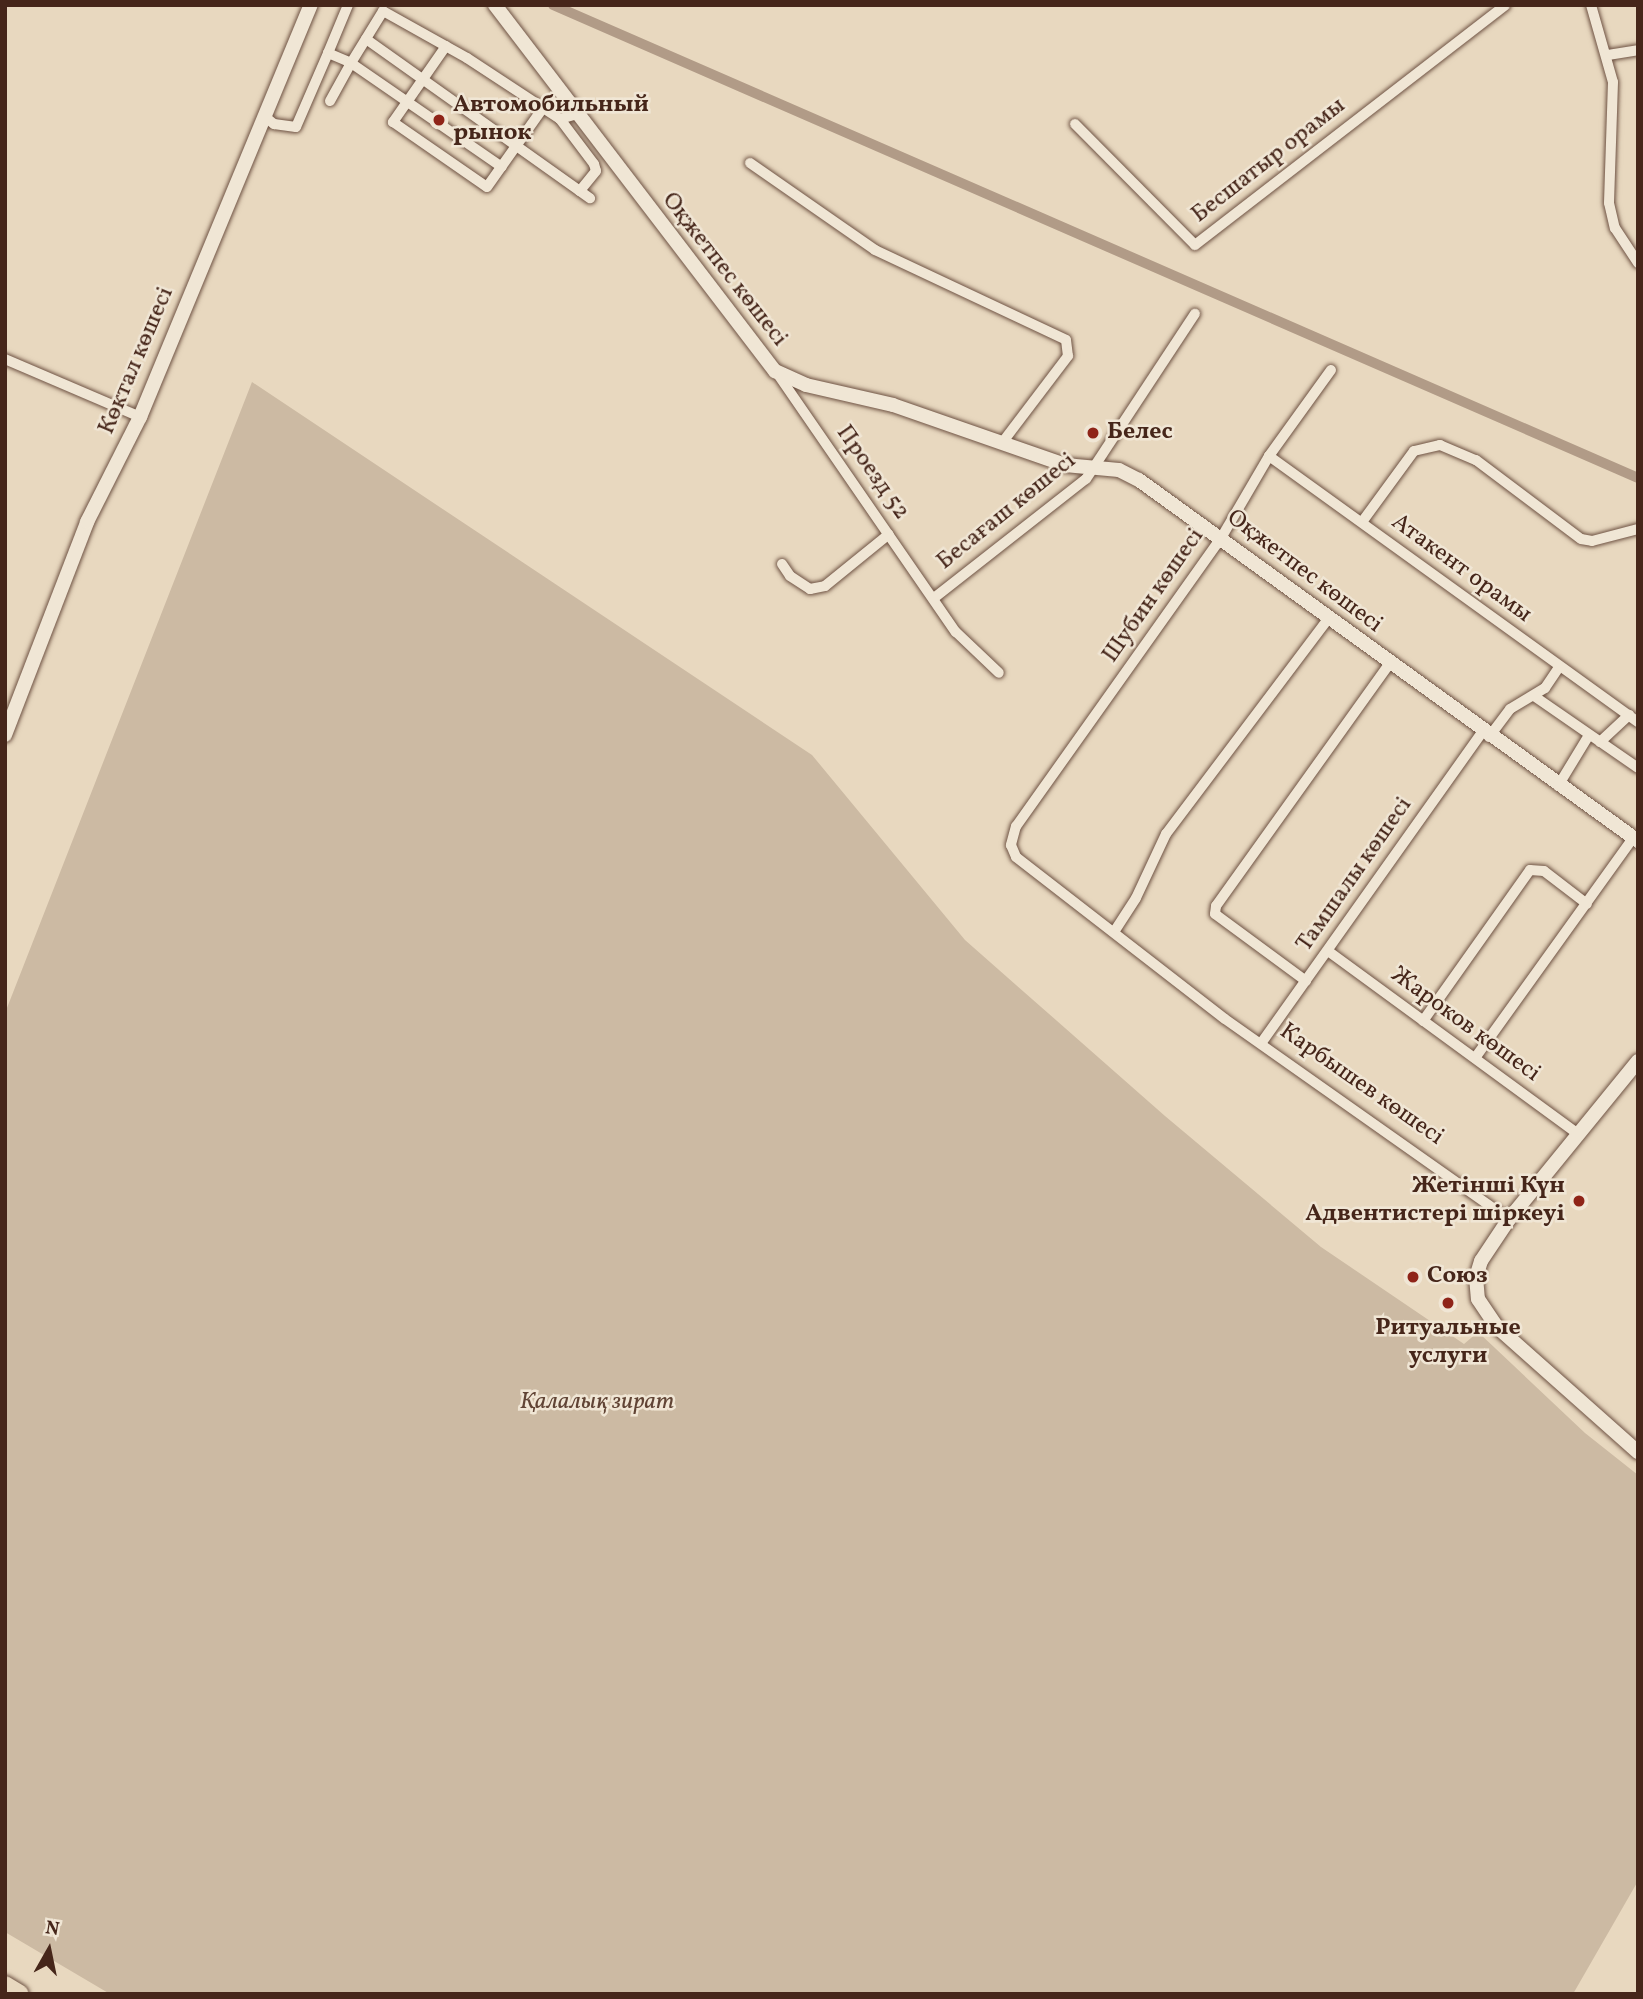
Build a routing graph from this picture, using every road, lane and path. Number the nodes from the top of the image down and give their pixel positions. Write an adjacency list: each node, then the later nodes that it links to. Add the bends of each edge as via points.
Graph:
1 (311, 5): 18 (street, Көктал көшесі)
2 (348, 5): 10 (street)
3 (495, 5): 17 (street, Оқжетпес көшесі, via 521,32)
4 (1505, 5): 20 (street, Бесшатыр орамы, via 1195,245)
5 (1591, 5): 11 (street)
6 (384, 8): 7 (street); 8 (street)
7 (366, 39): 12 (street); 13 (street)
8 (446, 46): 13 (street); 16 (street)
9 (1638, 50): 11 (street)
10 (328, 53): 12 (street); 18 (street, via 296,127 274,124)
11 (1608, 55): 24 (street, via 1613,82 1609,203 1615,228)
12 (351, 63): 14 (street); 15 (street)
13 (422, 78): 15 (street); 21 (street)
14 (330, 101)
15 (405, 101): 23 (street); 23 (street, via 394,124 487,187)
16 (543, 108): 19 (street); 21 (street)
17 (578, 114): 19 (street); 28 (street, Оқжетпес көшесі)
18 (264, 116): 29 (street, Көктал көшесі)
19 (560, 119): 21 (street, via 594,164 596,171 585,194)
20 (1074, 124)
21 (518, 146): 23 (street)
22 (750, 163): 30 (street, via 875,250 1066,340 1069,356)
23 (502, 167)
24 (1638, 263)
25 (1195, 314): 32 (street, Бесағаш көшесі)
26 (5, 359): 29 (street)
27 (1331, 370): 31 (street, Шубин көшесі)
28 (775, 371): 30 (street, Оқжетпес көшесі, via 806,385 893,405); 35 (street, Проезд 52)
29 (140, 417): 46 (street, Көктал көшесі, via 88,522)
30 (1002, 443): 32 (street, Оқжетпес көшесі, via 1065,465)
31 (1269, 456): 33 (street, Атакент орамы); 36 (street, Шубин көшесі)
32 (1094, 469): 36 (street, Оқжетпес көшесі, via 1119,470 1139,480); 38 (street, Бесағаш көшесі)
33 (1362, 522): 34 (street, via 1414,451 1440,445 1476,460 1581,539 1592,541); 41 (street, Атакент орамы)
34 (1638, 529)
35 (889, 534): 37 (street, via 825,586 810,589 789,576); 38 (street, Проезд 52)
36 (1221, 538): 39 (street, Оқжетпес көшесі); 52 (street, Шубин көшесі, via 1016,825)
37 (782, 564)
38 (934, 598): 42 (street, Проезд 52, via 956,632)
39 (1327, 620): 40 (street, Оқжетпес көшесі); 54 (street, via 1166,834)
40 (1390, 664): 45 (street, Оқжетпес көшесі); 56 (street, via 1216,906 1215,914)
41 (1559, 667): 43 (street, Тамшалы көшесі); 44 (street, Атакент орамы)
42 (999, 673)
43 (1534, 696): 45 (street, Тамшалы көшесі, via 1510,709); 47 (street)
44 (1635, 718): 48 (street, Атакент орамы)
45 (1485, 734): 50 (street, Оқжетпес көшесі); 55 (street, Тамшалы көшесі)
46 (5, 735)
47 (1589, 735): 48 (street); 50 (street)
48 (1600, 742): 49 (street)
49 (1638, 768)
50 (1558, 786): 51 (street, Оқжетпес көшесі)
51 (1636, 840): 53 (street)
52 (1012, 845): 54 (street, Карбышев көшесі, via 1016,856)
53 (1587, 904): 57 (street, via 1544,871 1530,870); 59 (street)
54 (1114, 932): 58 (street, Карбышев көшесі)
55 (1328, 951): 56 (street, Тамшалы көшесі); 57 (street, Жароков көшесі)
56 (1306, 981): 58 (street, Тамшалы көшесі)
57 (1423, 1021): 59 (street, Жароков көшесі)
58 (1262, 1042): 62 (street, Карбышев көшесі)
59 (1475, 1058): 61 (street, Жароков көшесі)
60 (1638, 1060): 61 (street)
61 (1577, 1133): 62 (street)
62 (1509, 1219): 63 (street, via 1481,1261 1476,1277 1482,1308 1570,1397)
63 (1638, 1452)
64 (5, 1985): 65 (main road)
65 (20, 1994)

